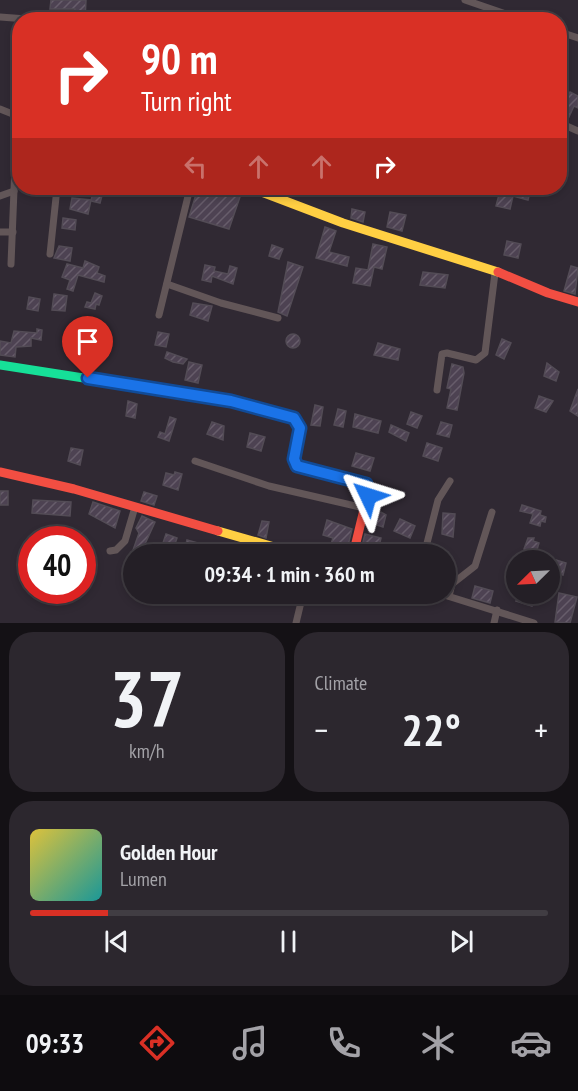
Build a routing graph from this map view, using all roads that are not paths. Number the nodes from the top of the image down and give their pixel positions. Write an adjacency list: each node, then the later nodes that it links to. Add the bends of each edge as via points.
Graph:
1 (465, 0): 2 (street)
2 (500, 12)
3 (14, 195): 8 (street)
4 (56, 195): 9 (street)
5 (188, 195): 12 (street)
6 (270, 195): 11 (street)
7 (0, 232): 8 (street)
8 (13, 232): 10 (street)
9 (50, 254)
10 (11, 264)
11 (495, 273): 13 (street); 17 (street, via 485,353 476,360 442,354)
12 (167, 284): 14 (street); 15 (street)
13 (578, 302)
14 (159, 315)
15 (278, 318)
16 (0, 365): 22 (street, via 231,401 294,418 300,428 294,463 366,484 369,489)
17 (437, 390)
18 (195, 461): 22 (street, via 269,486)
19 (0, 472): 21 (street)
20 (450, 481): 26 (street, via 438,500)
21 (135, 507): 24 (street); 27 (street, via 125,541)
22 (364, 508): 25 (street)
23 (492, 512): 28 (street, via 474,566)
24 (264, 544)
25 (355, 544)
26 (427, 544)
27 (110, 551)
28 (456, 581)
29 (456, 598): 31 (street)
30 (301, 604): 32 (street)
31 (497, 610): 33 (street); 34 (street)
32 (296, 623)
33 (494, 623)
34 (534, 623)

